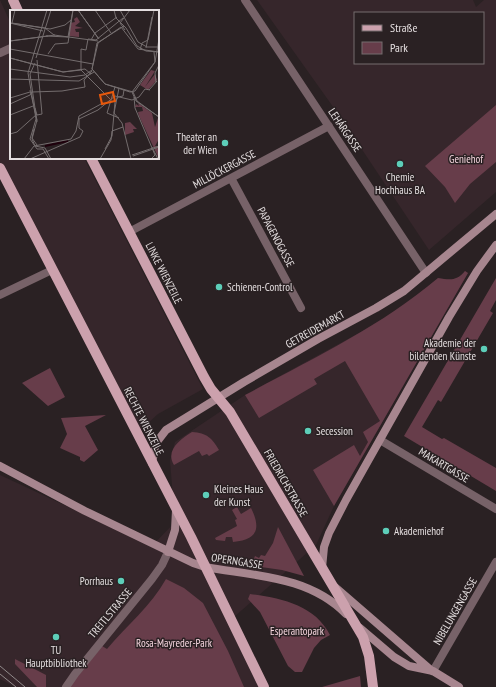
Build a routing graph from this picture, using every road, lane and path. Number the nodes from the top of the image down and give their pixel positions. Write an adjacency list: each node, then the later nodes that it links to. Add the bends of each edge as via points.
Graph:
1 (13, 0): 3 (main road)
2 (246, 0): 6 (street, LEHÁRGASSE)
3 (18, 10)
4 (10, 48): 5 (street)
5 (0, 53)
6 (329, 126): 9 (street, MILLÖCKERGASSE); 14 (street, LEHÁRGASSE)
7 (92, 159): 11 (main road, LINKE WIENZEILE)
8 (0, 168): 13 (main road, RECHTE WIENZEILE)
9 (231, 178): 11 (street, MILLÖCKERGASSE); 16 (street, PAPAGENOGASSE)
10 (496, 214): 14 (main road, GETREIDEMARKT)
11 (129, 232): 17 (main road, LINKE WIENZEILE, via 204,377)
12 (496, 245): 18 (main road, via 449,317)
13 (52, 270): 15 (street); 19 (main road, RECHTE WIENZEILE)
14 (426, 273): 17 (main road, GETREIDEMARKT, via 404,291 376,308)
15 (0, 295)
16 (301, 308)
17 (219, 398): 19 (main road, GETREIDEMARKT, via 166,430 156,443); 26 (main road, FRIEDRICHSTRASSE, via 230,412)
18 (380, 440): 21 (street, MAKARTGASSE); 26 (main road, via 329,533)
19 (152, 464): 22 (main road, RECHTE WIENZEILE)
20 (0, 466): 23 (main road, OPERNGASSE)
21 (496, 509)
22 (176, 510): 23 (main road, via 175,530); 25 (main road, RECHTE WIENZEILE)
23 (168, 552): 25 (main road, OPERNGASSE); 30 (street, TREITLSTRASSE, via 152,579)
24 (496, 562): 29 (street, NIBELUNGENGASSE)
25 (205, 567): 28 (main road, OPERNGASSE, via 287,580 308,587 330,599); 31 (main road, RECHTE WIENZEILE)
26 (322, 568): 27 (main road, FRIEDRICHSTRASSE)
27 (331, 582): 28 (main road, FRIEDRICHSTRASSE); 29 (main road, FRIEDRICHSTRASSE)
28 (357, 625): 29 (main road, OPERNGASSE, via 394,658 409,666); 32 (main road, FRIEDRICHSTRASSE, via 367,647)
29 (433, 672): 33 (main road, OPERNGASSE)
30 (66, 687)
31 (264, 687)
32 (373, 687)
33 (459, 687)

